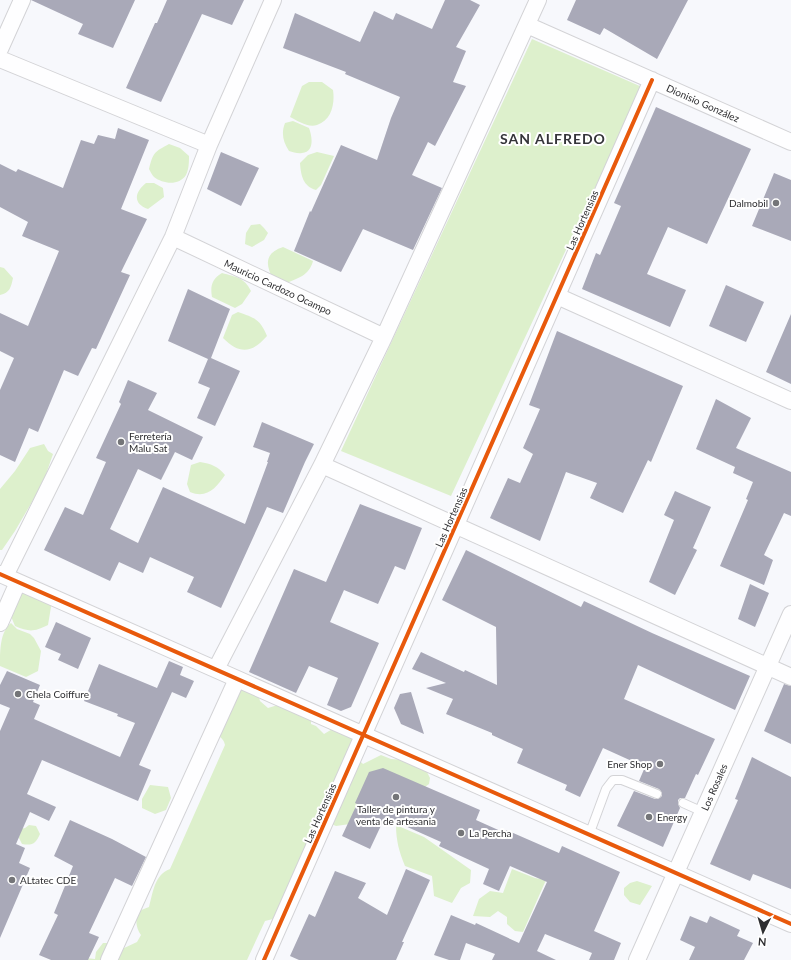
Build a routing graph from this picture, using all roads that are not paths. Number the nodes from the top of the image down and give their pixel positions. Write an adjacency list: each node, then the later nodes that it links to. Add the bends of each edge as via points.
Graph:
1 (22, 0): 5 (street)
2 (273, 0): 9 (street)
3 (538, 0): 4 (street)
4 (527, 25): 7 (street, Dionisio González); 12 (street)
5 (0, 49)
6 (0, 59): 9 (street)
7 (652, 80): 8 (street, Dionisio González); 11 (street, Las Hortensias)
8 (791, 142)
9 (209, 145): 10 (street)
10 (173, 237): 12 (street, Mauricio Cardozo Ocampo); 16 (street)
11 (557, 296): 13 (street); 15 (street, Las Hortensias)
12 (384, 337): 14 (street)
13 (791, 401)
14 (322, 465): 15 (street); 20 (street)
15 (456, 526): 19 (street); 23 (street, Las Hortensias)
16 (8, 577): 18 (street); 20 (street)
17 (791, 614): 19 (street, Los Rosales)
18 (0, 622)
19 (768, 667): 21 (street); 26 (street, Los Rosales)
20 (216, 669): 22 (street)
21 (791, 677)
22 (237, 679): 23 (street); 30 (street)
23 (364, 735): 27 (street); 31 (street, Las Hortensias)
24 (657, 794): 27 (lane, via 622,780 613,780 606,789)
25 (682, 803): 26 (lane)
26 (703, 812): 28 (street, Los Rosales)
27 (589, 834): 28 (street)
28 (676, 873): 29 (street); 32 (street, Los Rosales)
29 (791, 924)
30 (110, 960)
31 (264, 960)
32 (637, 960)

